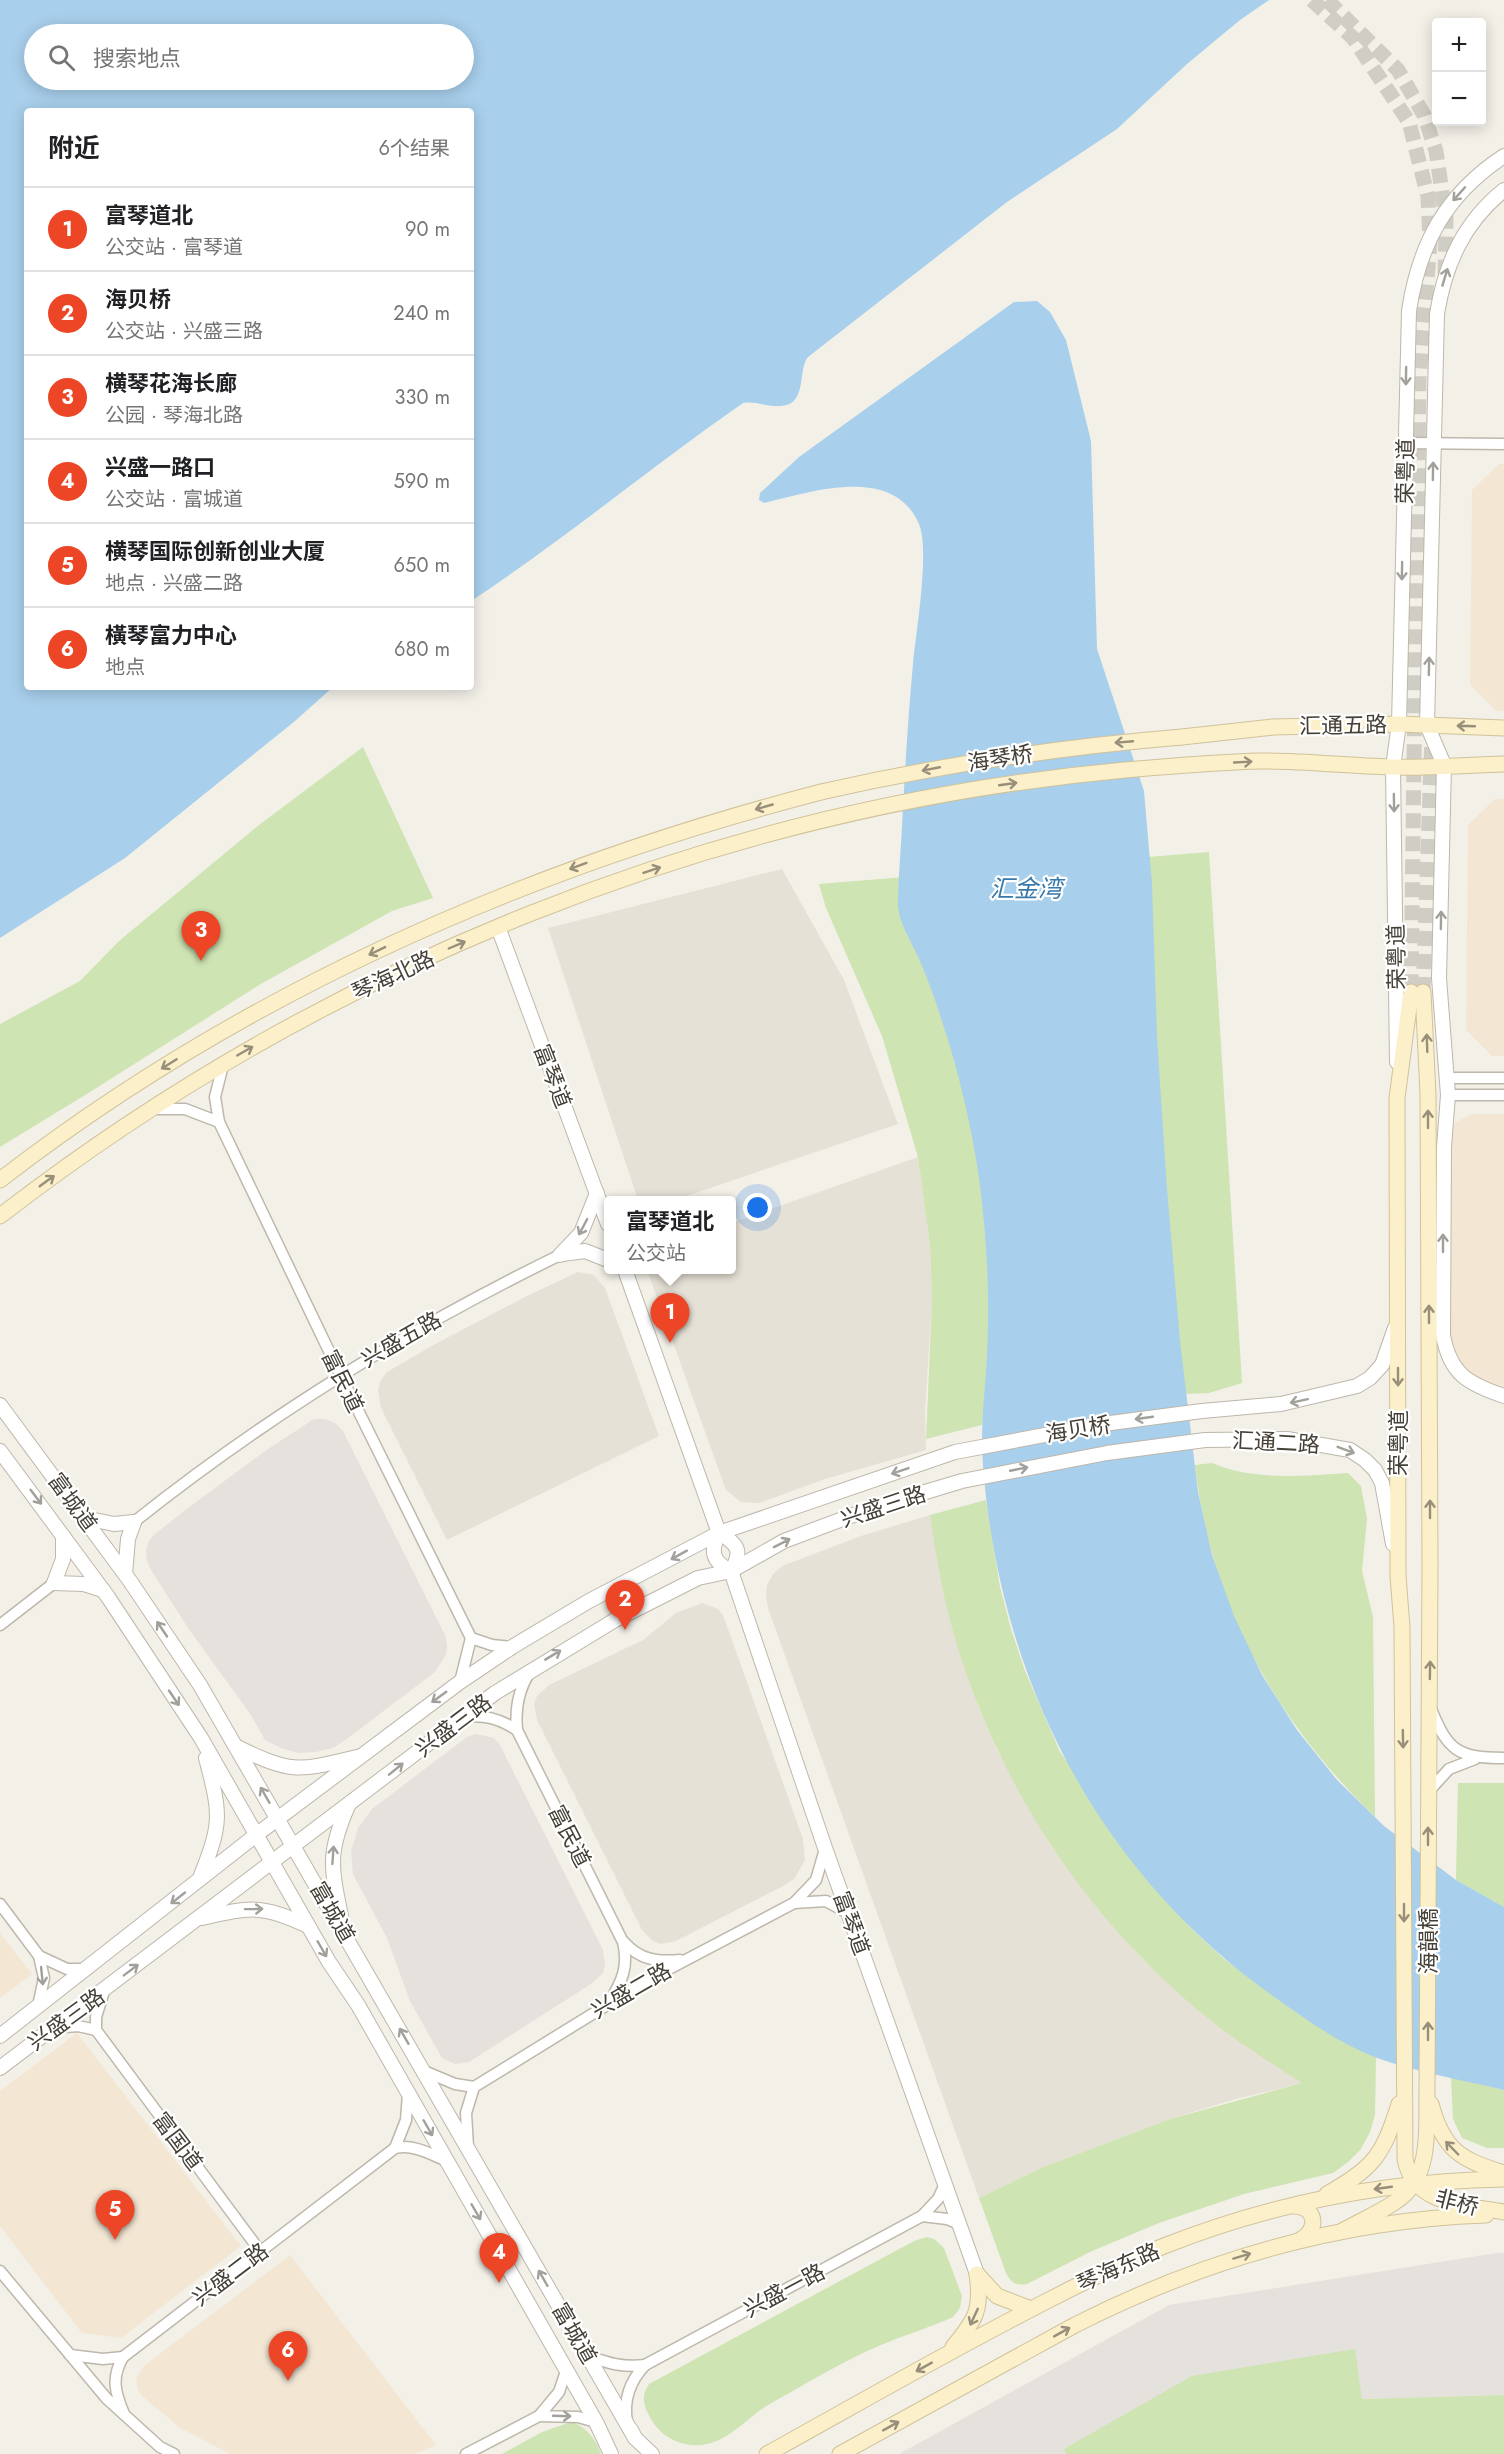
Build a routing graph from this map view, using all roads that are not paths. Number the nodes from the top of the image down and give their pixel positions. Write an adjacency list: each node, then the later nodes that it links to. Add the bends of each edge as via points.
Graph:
1 (1504, 156): 3 (street, 荣粤道, one-way to 3, via 1455,197 1423,252 1409,311)
2 (1504, 190): 4 (street, 荣粤道, one-way to 2, via 1436,332 1444,279 1466,230)
3 (1405, 443): 4 (street); 6 (street, 荣粤道, one-way to 6)
4 (1433, 443): 5 (street); 7 (street, 荣粤道, one-way to 4)
5 (1504, 444)
6 (1399, 724): 7 (main road, 汇通五路); 9 (main road, 汇通五路, via 1274,727); 13 (street, 荣粤道)
7 (1427, 725): 8 (main road, 汇通五路, one-way to 7); 12 (street, 荣粤道)
8 (1504, 728)
9 (1182, 737): 14 (main road, 海琴桥, one-way to 14, bridge, via 1000,757)
10 (1504, 764): 12 (main road, 汇通五路)
11 (1184, 765): 13 (main road, 汇通五路, one-way to 13, via 1260,761); 15 (main road, 海琴桥, one-way to 11, via 1005,784)
12 (1444, 765): 13 (main road, 汇通五路); 18 (street, 荣粤道, one-way to 12, via 1439,978)
13 (1393, 767): 22 (street, 荣粤道, one-way to 22)
14 (820, 792): 25 (main road, 琴海北路, one-way to 25, via 581,865 385,947 188,1052)
15 (827, 819): 16 (main road, 琴海北路, one-way to 15, via 666,866)
16 (498, 927): 17 (main road, 琴海北路, one-way to 16, via 348,996); 26 (street, 富琴道)
17 (223, 1065): 23 (main road, 琴海北路); 24 (street, via 215,1097)
18 (1447, 1078): 19 (street); 20 (street, 荣粤道)
19 (1504, 1078)
20 (1448, 1095): 21 (street); 34 (street, 荣粤道, one-way to 20, via 1467,1381 1446,1352 1444,1147)
21 (1504, 1095)
22 (1397, 1098): 32 (main road, 荣粤道); 55 (main road, 荣粤道, one-way to 22, via 1428,1094 1417,992)
23 (149, 1110): 24 (street, via 185,1109); 28 (main road, 琴海北路, one-way to 23)
24 (219, 1122): 33 (street, 富民道)
25 (0, 1180)
26 (597, 1192): 27 (street, 富琴道); 29 (street, one-way to 29, via 581,1233)
27 (604, 1211)
28 (0, 1216)
29 (560, 1255): 30 (street, via 585,1251); 33 (street, 兴盛五路, via 448,1311)
30 (604, 1258)
31 (626, 1274): 43 (street)
32 (1398, 1318): 36 (street, 汇通二路, one-way to 36, via 1382,1365 1357,1386 1281,1404); 47 (main road, 荣粤道, one-way to 47)
33 (340, 1374): 42 (street, 兴盛五路, via 223,1454); 51 (street, 富民道)
34 (1504, 1396)
35 (0, 1405): 41 (street, 富城道)
36 (1202, 1411): 39 (street, 海贝桥, one-way to 39, via 1083,1427)
37 (1205, 1440): 40 (street, 海贝桥, one-way to 37, via 1107,1453); 47 (street, 汇通二路, one-way to 47, via 1287,1439 1350,1450 1365,1460 1382,1483)
38 (0, 1450): 44 (street, 富城道, one-way to 44)
39 (955, 1452): 43 (street, 兴盛三路, one-way to 43)
40 (962, 1481): 45 (street, 兴盛三路, one-way to 40, via 806,1532)
41 (85, 1518): 42 (street, via 114,1524); 46 (street, 富城道)
42 (134, 1522): 46 (street, via 128,1539)
43 (719, 1533): 45 (street, via 713,1554 717,1563); 45 (street, via 734,1543 737,1551 737,1561); 52 (street, 兴盛三路, one-way to 52, via 589,1601)
44 (62, 1534): 48 (street, via 63,1559); 49 (street, 富城道)
45 (730, 1571): 53 (street, 兴盛三路, one-way to 45, via 656,1598 698,1578); 69 (street, 富琴道)
46 (125, 1574): 59 (street, 富城道, one-way to 46, via 200,1684)
47 (1398, 1576): 63 (main road, 荣粤道, one-way to 63)
48 (54, 1583): 49 (street, via 84,1584); 50 (street)
49 (103, 1590): 58 (street, 富城道, one-way to 58)
50 (0, 1625)
51 (471, 1638): 52 (street); 54 (street)
52 (512, 1647): 54 (street, 兴盛三路)
53 (534, 1667): 56 (street, 兴盛三路); 57 (street, via 518,1697)
54 (460, 1682): 60 (street, 兴盛三路, one-way to 60)
55 (1429, 1704): 61 (street, via 1450,1746); 64 (main road, 荣粤道)
56 (458, 1719): 57 (street, via 489,1717); 65 (street, 兴盛三路, one-way to 56)
57 (517, 1730): 78 (street, 富民道)
58 (201, 1738): 67 (street, 富城道); 71 (street, via 217,1799 218,1822)
59 (237, 1747): 60 (street, via 292,1769); 66 (street, 富城道, one-way to 59)
60 (362, 1756): 66 (street, 兴盛三路)
61 (1478, 1758): 62 (street); 64 (street, via 1449,1769)
62 (1504, 1758)
63 (1404, 1792): 91 (main road, 海韻橋, one-way to 91)
64 (1428, 1792): 92 (main road, 海韻橋, one-way to 64)
65 (349, 1805): 68 (street, 兴盛三路); 77 (street, one-way to 65, via 332,1859 336,1836)
66 (279, 1819): 67 (street, 兴盛三路); 68 (street, 富城道)
67 (256, 1835): 70 (street, 富城道); 71 (street, 兴盛三路)
68 (294, 1845): 70 (street, 兴盛三路); 77 (street, 富城道)
69 (825, 1848): 72 (street, 兴盛二路, via 816,1880); 74 (street, 富琴道)
70 (272, 1862): 75 (street, 兴盛三路); 76 (street, 富城道)
71 (199, 1881): 81 (street, 兴盛三路, one-way to 81)
72 (794, 1902): 74 (street, 兴盛二路, via 825,1901); 80 (street, 兴盛二路)
73 (0, 1904): 79 (street)
74 (848, 1913): 99 (street, 富琴道)
75 (197, 1920): 76 (street, one-way to 76, via 262,1908); 82 (street, 兴盛三路, one-way to 75)
76 (308, 1926): 93 (street, 富城道, one-way to 93)
77 (345, 1933): 89 (street, 富城道, one-way to 77)
78 (623, 1942): 80 (street, 富民道, via 651,1960); 83 (street, 富民道, via 625,1969)
79 (39, 1956): 81 (street, via 67,1969); 84 (street, one-way to 84, via 44,1978)
80 (684, 1959): 83 (street, 兴盛二路)
81 (88, 1969): 84 (street, 兴盛三路)
82 (105, 1990): 85 (street, 兴盛三路); 86 (street)
83 (608, 2004): 90 (street, 兴盛二路)
84 (38, 2006): 87 (street, 兴盛三路)
85 (53, 2028): 86 (street, via 78,2026); 88 (street, 兴盛三路)
86 (96, 2030): 108 (street, 富国道)
87 (0, 2036)
88 (0, 2068)
89 (424, 2071): 90 (street); 94 (street, 富城道)
90 (474, 2087): 94 (street, via 466,2113)
91 (1403, 2090): 100 (main road, 非桥, via 1405,2159); 101 (main road, via 1387,2141 1375,2160 1354,2178)
92 (1427, 2090): 97 (main road, one-way to 92, via 1469,2162 1449,2145 1438,2128); 100 (main road, 非桥, via 1424,2157)
93 (408, 2094): 95 (street, via 406,2120); 96 (street, 富城道, one-way to 96)
94 (468, 2147): 115 (street, 富城道, one-way to 94)
95 (395, 2148): 96 (street, via 416,2148); 108 (street, 兴盛二路)
96 (447, 2162): 117 (street, 富城道, one-way to 117)
97 (1504, 2173)
98 (1504, 2179): 100 (main road, 琴海东路)
99 (945, 2184): 104 (street, 兴盛一路, via 938,2199); 105 (street, 富琴道)
100 (1414, 2184): 101 (main road, 琴海东路, one-way to 101); 103 (main road, 非桥, via 1433,2198); 106 (main road, 非桥, via 1396,2201)
101 (1315, 2200): 102 (main road, 琴海东路)
102 (1292, 2206): 107 (main road, via 1301,2206 1313,2219 1313,2228); 111 (main road, 琴海东路, via 1228,2223 1165,2246)
103 (1504, 2213): 106 (main road, 琴海东路)
104 (922, 2216): 105 (street); 116 (street, 兴盛一路)
105 (959, 2224): 110 (street, 富琴道)
106 (1342, 2231): 107 (main road, 琴海东路)
107 (1300, 2240): 127 (main road, 琴海东路, one-way to 107, via 1111,2307 1213,2265)
108 (260, 2251): 114 (street, 兴盛二路)
109 (0, 2271): 113 (street)
110 (977, 2274): 111 (main road, via 997,2296); 112 (main road, one-way to 112, via 977,2312)
111 (1031, 2309): 112 (main road, 琴海东路)
112 (948, 2353): 126 (main road, 琴海东路, one-way to 126)
113 (70, 2355): 114 (street, via 103,2359); 118 (street)
114 (123, 2356): 118 (street, via 115,2372)
115 (588, 2356): 116 (street, 兴盛一路, via 616,2366); 121 (street, 富城道)
116 (645, 2365): 121 (street, 兴盛一路, via 628,2392)
117 (566, 2371): 119 (street, via 559,2392); 120 (street, 富城道)
118 (124, 2414): 122 (street, via 160,2447)
119 (539, 2416): 120 (street, one-way to 120, via 579,2417); 123 (street)
120 (596, 2422): 124 (street, 富城道)
121 (627, 2424): 125 (street, 富城道)
122 (174, 2454)
123 (466, 2454)
124 (611, 2454)
125 (652, 2454)
126 (767, 2454)
127 (840, 2454)

